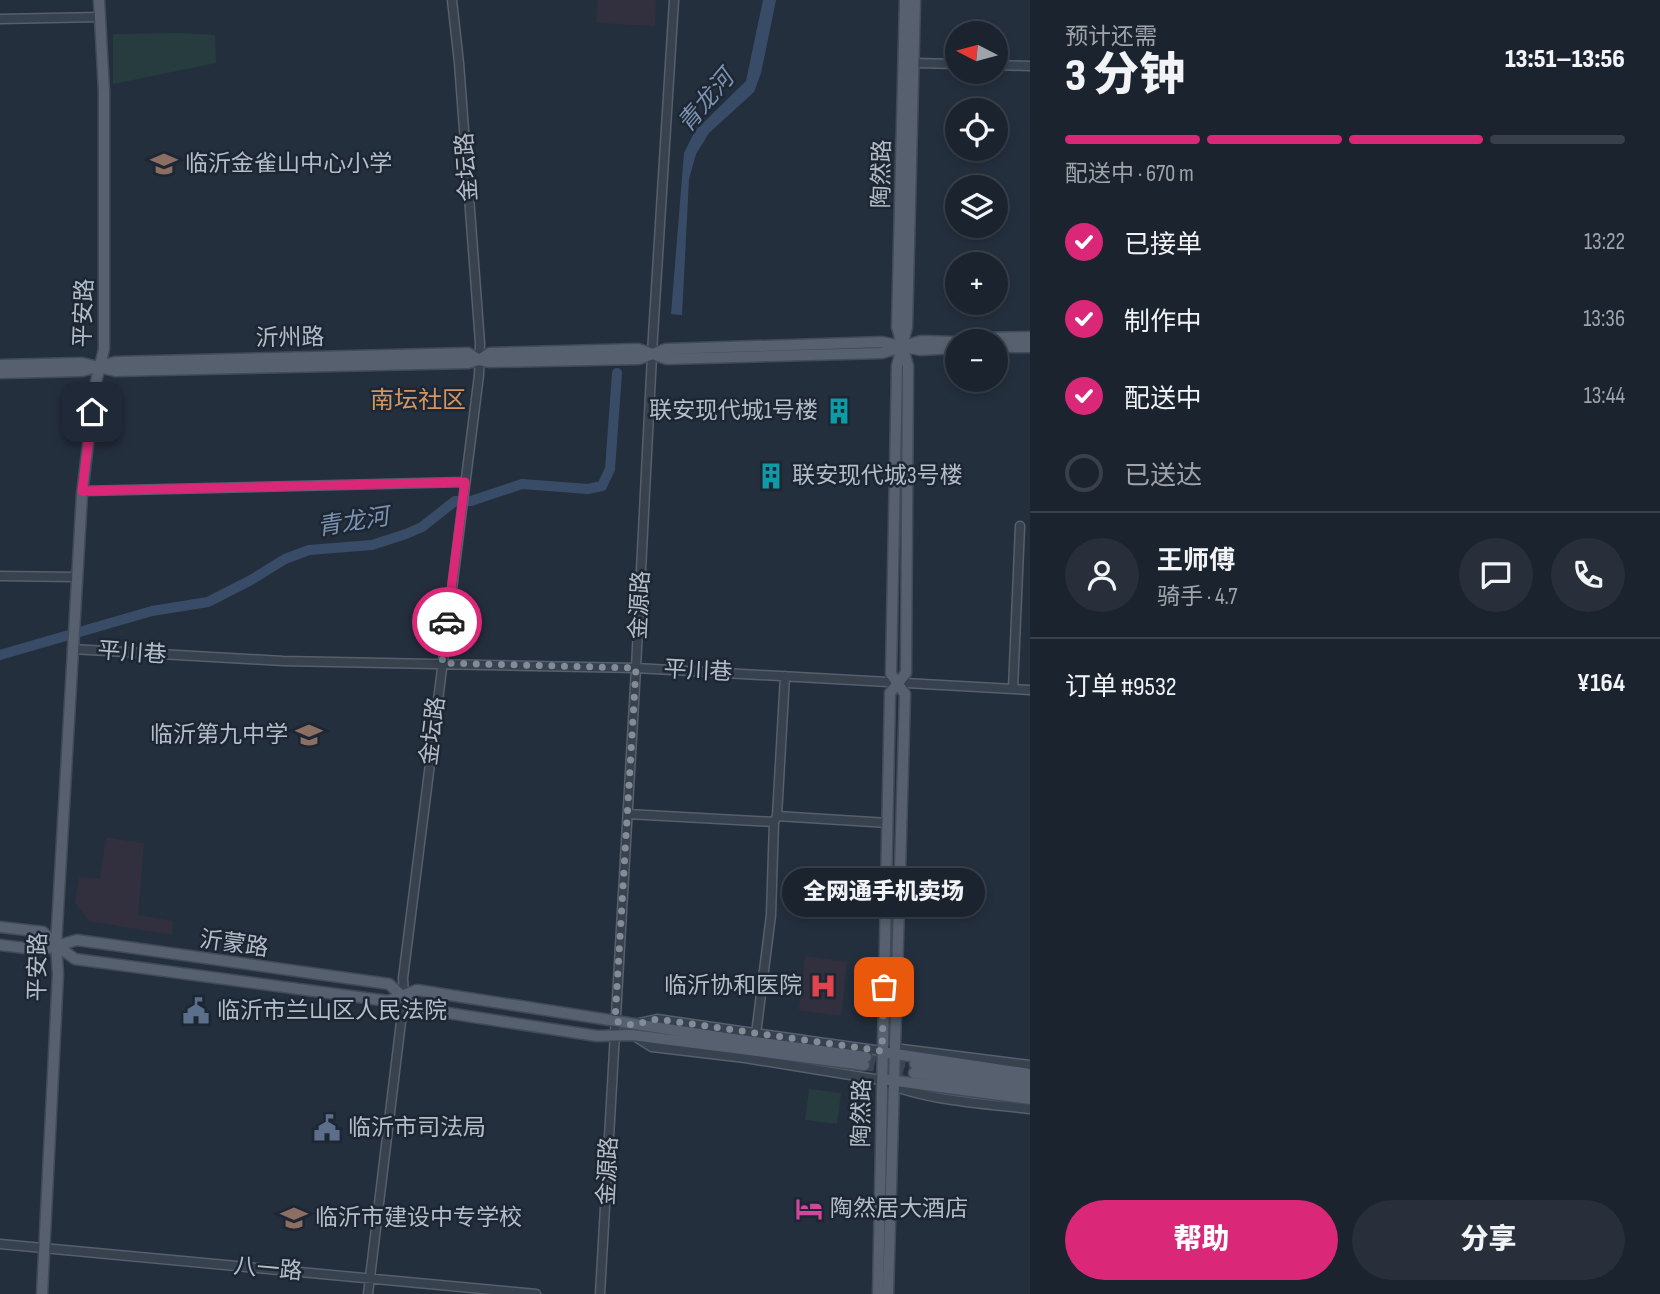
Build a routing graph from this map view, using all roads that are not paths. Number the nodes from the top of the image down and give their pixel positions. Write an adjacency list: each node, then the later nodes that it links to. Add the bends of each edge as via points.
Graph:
1 (99, 0): 6 (main road, 平安路)
2 (452, 0): 24 (street, 金坛路)
3 (674, 0): 23 (street, 金源路)
4 (905, 0): 8 (main road, 陶然路)
5 (915, 0): 9 (main road, 陶然路)
6 (100, 17): 7 (street); 26 (main road, 平安路, via 104,91 104,349)
7 (0, 19)
8 (905, 20): 9 (main road, via 908,49); 14 (main road, 陶然路)
9 (914, 41): 10 (main road, 陶然路)
10 (914, 63): 11 (street); 15 (main road, 陶然路)
11 (945, 64)
12 (1008, 65): 13 (street)
13 (1030, 66)
14 (903, 84): 15 (main road, via 909,76); 21 (main road, 陶然路, via 897,327)
15 (912, 113): 21 (main road, 陶然路, via 907,327)
16 (945, 342): 21 (main road, 沂州路, via 921,341)
17 (1008, 342): 19 (main road)
18 (1008, 342): 19 (main road)
19 (1030, 344): 20 (main road)
20 (1008, 347)
21 (902, 348): 22 (main road, 沂州路); 23 (main road, 沂州路, via 882,342 666,349); 37 (main road, 陶然路, via 897,366 891,674)
22 (945, 349)
23 (653, 354): 24 (main road, 沂州路, via 639,359); 35 (street, 金源路)
24 (479, 360): 26 (main road, 沂州路, via 455,354); 28 (street, 金坛路)
25 (0, 365): 26 (main road, 沂州路)
26 (100, 366): 27 (main road, 沂州路, via 82,371); 29 (main road, 平安路)
27 (0, 373)
28 (465, 482): 29 (street); 34 (street, 金坛路)
29 (82, 491): 32 (main road, 平安路)
30 (1020, 526): 38 (street)
31 (0, 576): 32 (street)
32 (76, 577): 33 (main road, 平安路)
33 (72, 645): 34 (street, 平川巷, via 283,661); 45 (main road, 平安路)
34 (442, 663): 35 (street, 平川巷); 46 (street, 金坛路)
35 (636, 668): 36 (street, 平川巷); 40 (street, 金源路)
36 (785, 676): 37 (street, 平川巷); 41 (street)
37 (898, 683): 38 (street, 平川巷); 42 (main road, 陶然路, via 890,693); 52 (main road, 陶然路, via 905,694)
38 (1013, 689): 39 (street, 平川巷)
39 (1030, 690)
40 (628, 814): 41 (street); 47 (street, 金源路)
41 (776, 819): 42 (street); 49 (street, via 771,915)
42 (888, 823): 51 (main road, 陶然路)
43 (0, 927): 45 (main road, 沂蒙路, via 43,932)
44 (0, 945): 45 (main road, 沂蒙路, via 42,950)
45 (55, 945): 46 (main road, 沂蒙路, via 75,958 388,1001); 46 (main road, 沂蒙路, via 77,940 389,984); 63 (main road, 平安路, via 58,974)
46 (404, 997): 47 (main road, 沂蒙路, via 417,990); 50 (main road, 沂蒙路, via 415,1008); 64 (street, 金坛路)
47 (615, 1021): 48 (main road, 沂蒙路); 50 (street, 金源路)
48 (632, 1030): 49 (street, via 657,1019); 50 (main road, 沂蒙路); 53 (main road); 56 (street, via 652,1047)
49 (756, 1034): 51 (street)
50 (615, 1036): 68 (street, 金源路)
51 (882, 1051): 52 (main road); 56 (main road, 陶然路)
52 (894, 1051): 54 (street); 55 (main road); 58 (main road, 陶然路)
53 (865, 1061)
54 (1030, 1065)
55 (1030, 1074)
56 (881, 1080): 58 (main road); 69 (main road, 陶然路)
57 (1030, 1081): 59 (main road, via 914,1069)
58 (893, 1084): 60 (main road); 61 (street, via 921,1094); 70 (main road, 陶然路)
59 (1030, 1090)
60 (1030, 1100)
61 (1030, 1109)
62 (0, 1244): 63 (street, 八一路)
63 (45, 1248): 64 (street, 八一路); 65 (main road, 平安路)
64 (370, 1279): 66 (street, 金坛路); 67 (street, 八一路)
65 (42, 1294)
66 (368, 1294)
67 (536, 1294)
68 (600, 1294)
69 (878, 1294)
70 (888, 1294)

